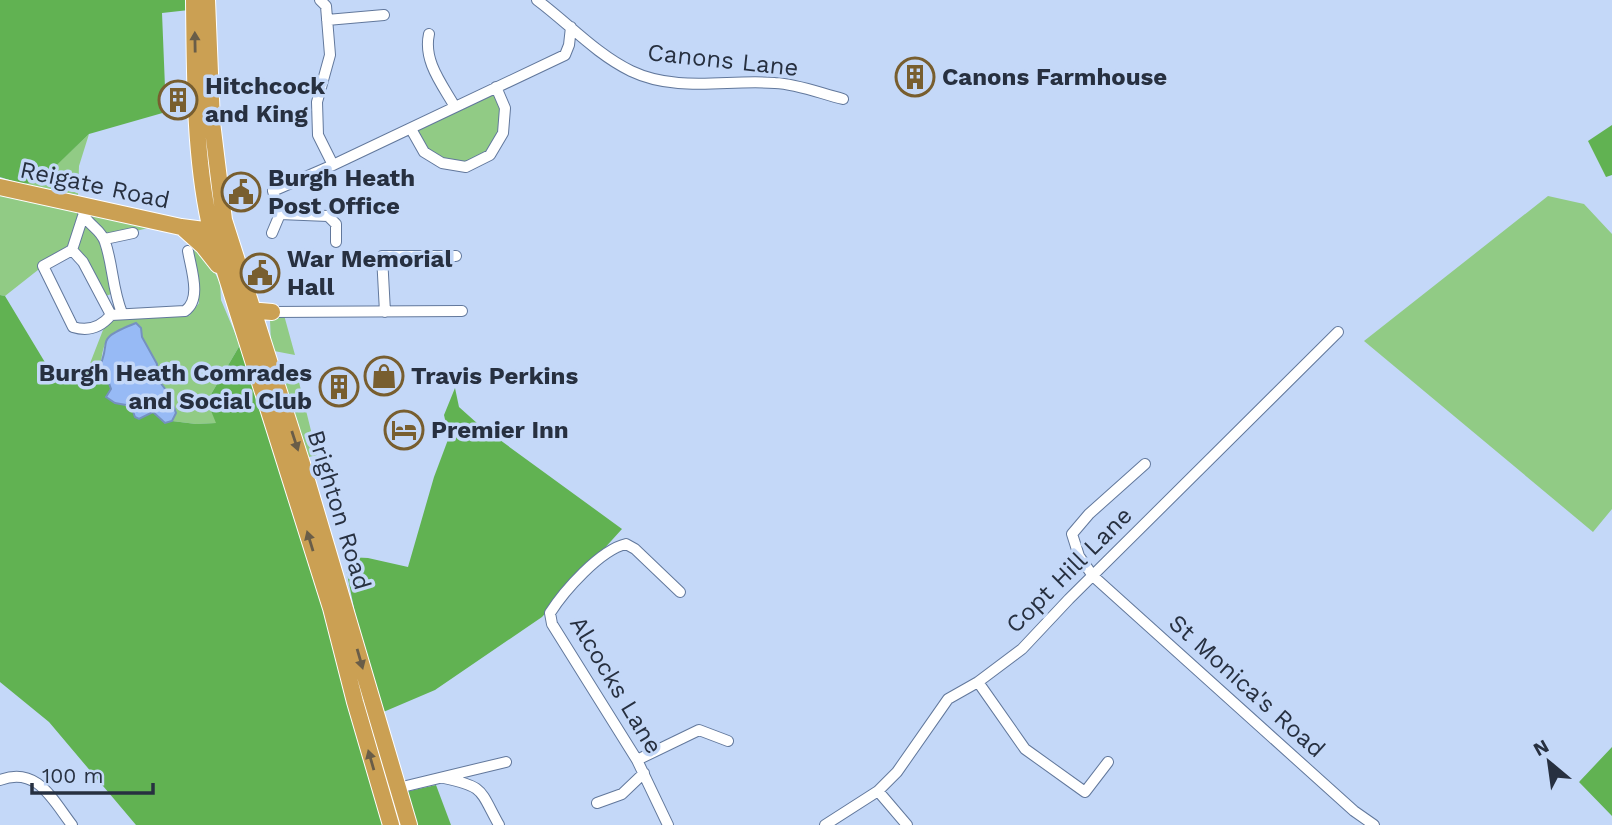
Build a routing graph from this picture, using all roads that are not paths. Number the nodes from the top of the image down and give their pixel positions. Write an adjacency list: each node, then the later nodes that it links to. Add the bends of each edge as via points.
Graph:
1 (194, 0): 17 (highway, Brighton Road, one-way to 1)
2 (207, 0): 21 (highway, Brighton Road)
3 (537, 0): 7 (street, Canons Lane)
4 (325, 2): 6 (street)
5 (384, 15): 6 (street)
6 (327, 20): 15 (street, via 330,55 317,102 318,135)
7 (571, 27): 9 (street, Canons Lane); 10 (street)
8 (429, 34): 13 (street, via 426,48 432,65)
9 (585, 41): 10 (street); 12 (street, Canons Lane, via 631,71 659,80 709,85 776,83)
10 (565, 55): 11 (street)
11 (496, 87): 13 (street); 14 (street, via 505,108 503,133 490,155 466,167 442,163 424,152)
12 (844, 99)
13 (455, 107): 14 (street)
14 (411, 129): 15 (street)
15 (333, 165): 19 (street, via 273,191)
16 (0, 187): 18 (highway, Reigate Road)
17 (206, 206): 20 (highway, via 199,220); 21 (highway, Brighton Road)
18 (82, 211): 20 (highway, Reigate Road); 24 (street); 26 (street)
19 (280, 214): 23 (street); 25 (street, via 328,216 335,223)
20 (181, 227): 21 (highway, Reigate Road); 29 (highway, via 203,246)
21 (221, 228): 29 (highway, Brighton Road); 35 (highway, Brighton Road)
22 (133, 233): 24 (street)
23 (272, 233)
24 (105, 239): 30 (street)
25 (336, 242)
26 (72, 250): 30 (street); 34 (street, via 43,266 73,327 101,326)
27 (188, 251): 34 (street, via 192,306 185,311)
28 (456, 256): 33 (street, via 382,256)
29 (226, 277): 36 (highway, Brighton Road)
30 (109, 295): 34 (street)
31 (462, 311): 33 (street)
32 (272, 312): 33 (street); 35 (highway); 38 (highway, via 264,318)
33 (385, 312)
34 (116, 314)
35 (253, 314): 36 (highway); 38 (highway, Brighton Road)
36 (243, 327): 55 (highway, Brighton Road, one-way to 36, via 331,608)
37 (1338, 332): 40 (street, Copt Hill Lane)
38 (262, 339): 50 (highway, Brighton Road, one-way to 50)
39 (1145, 464): 40 (street, St Monica's Road, via 1072,534 1079,556)
40 (1093, 576): 42 (street, Copt Hill Lane, via 1022,649); 53 (street, St Monica's Road)
41 (680, 592): 44 (street, Alcocks Lane, via 626,544 602,556 550,614)
42 (978, 682): 46 (street, via 1025,749 1085,792); 51 (street, Copt Hill Lane, via 948,699 897,772)
43 (728, 741): 44 (street, via 699,730)
44 (637, 760): 47 (street, Alcocks Lane)
45 (506, 762): 48 (street)
46 (1108, 762)
47 (644, 773): 52 (street, via 622,794); 58 (street, Alcocks Lane)
48 (438, 777): 50 (street); 57 (street, via 479,788)
49 (0, 780): 54 (street, via 18,775 32,778)
50 (398, 788): 56 (highway, Brighton Road)
51 (878, 791): 59 (street, Copt Hill Lane); 60 (street)
52 (597, 803)
53 (1354, 811): 61 (street); 62 (street, St Monica's Road)
54 (72, 825)
55 (391, 825)
56 (409, 825)
57 (499, 825)
58 (668, 825)
59 (825, 825)
60 (907, 825)
61 (1353, 825)
62 (1374, 825)

